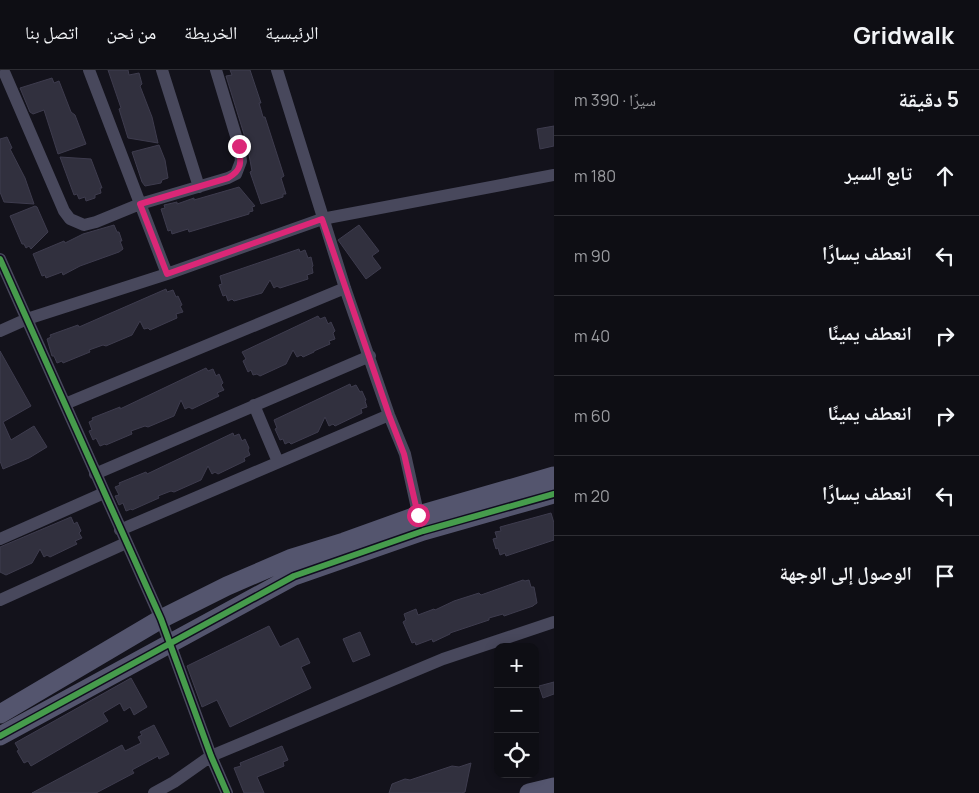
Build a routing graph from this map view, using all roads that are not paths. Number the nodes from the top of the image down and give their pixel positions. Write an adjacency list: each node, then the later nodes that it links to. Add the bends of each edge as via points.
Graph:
1 (89, 70): 8 (street)
2 (162, 70): 7 (street)
3 (216, 70): 7 (street, via 241,161 236,174)
4 (277, 70): 9 (street)
5 (7, 73): 8 (street, via 54,192 70,219 84,225)
6 (554, 175): 9 (street)
7 (199, 187): 8 (street)
8 (140, 204): 11 (street)
9 (322, 219): 11 (street); 12 (street)
10 (0, 258): 13 (street)
11 (167, 274): 13 (street)
12 (345, 288): 15 (street); 16 (street)
13 (27, 319): 14 (street); 16 (street)
14 (0, 331)
15 (370, 356): 17 (street); 18 (street)
16 (64, 404): 20 (street)
17 (254, 405): 19 (street); 20 (street)
18 (389, 415): 19 (street); 24 (street, via 404,454)
19 (278, 462): 25 (street)
20 (95, 474): 22 (street)
21 (554, 476): 24 (street)
22 (104, 493): 25 (street); 26 (street)
23 (554, 494): 24 (street)
24 (420, 523): 29 (street, via 292,558); 31 (street, via 294,576)
25 (120, 530): 27 (street)
26 (0, 540)
27 (126, 543): 28 (street); 29 (street)
28 (0, 600)
29 (161, 619): 31 (street); 32 (street)
30 (554, 622): 34 (street, via 443,659)
31 (171, 644): 33 (street); 34 (street)
32 (0, 714)
33 (0, 736)
34 (211, 756): 36 (street); 37 (street)
35 (554, 787): 38 (street)
36 (154, 793)
37 (227, 793)
38 (529, 793)

